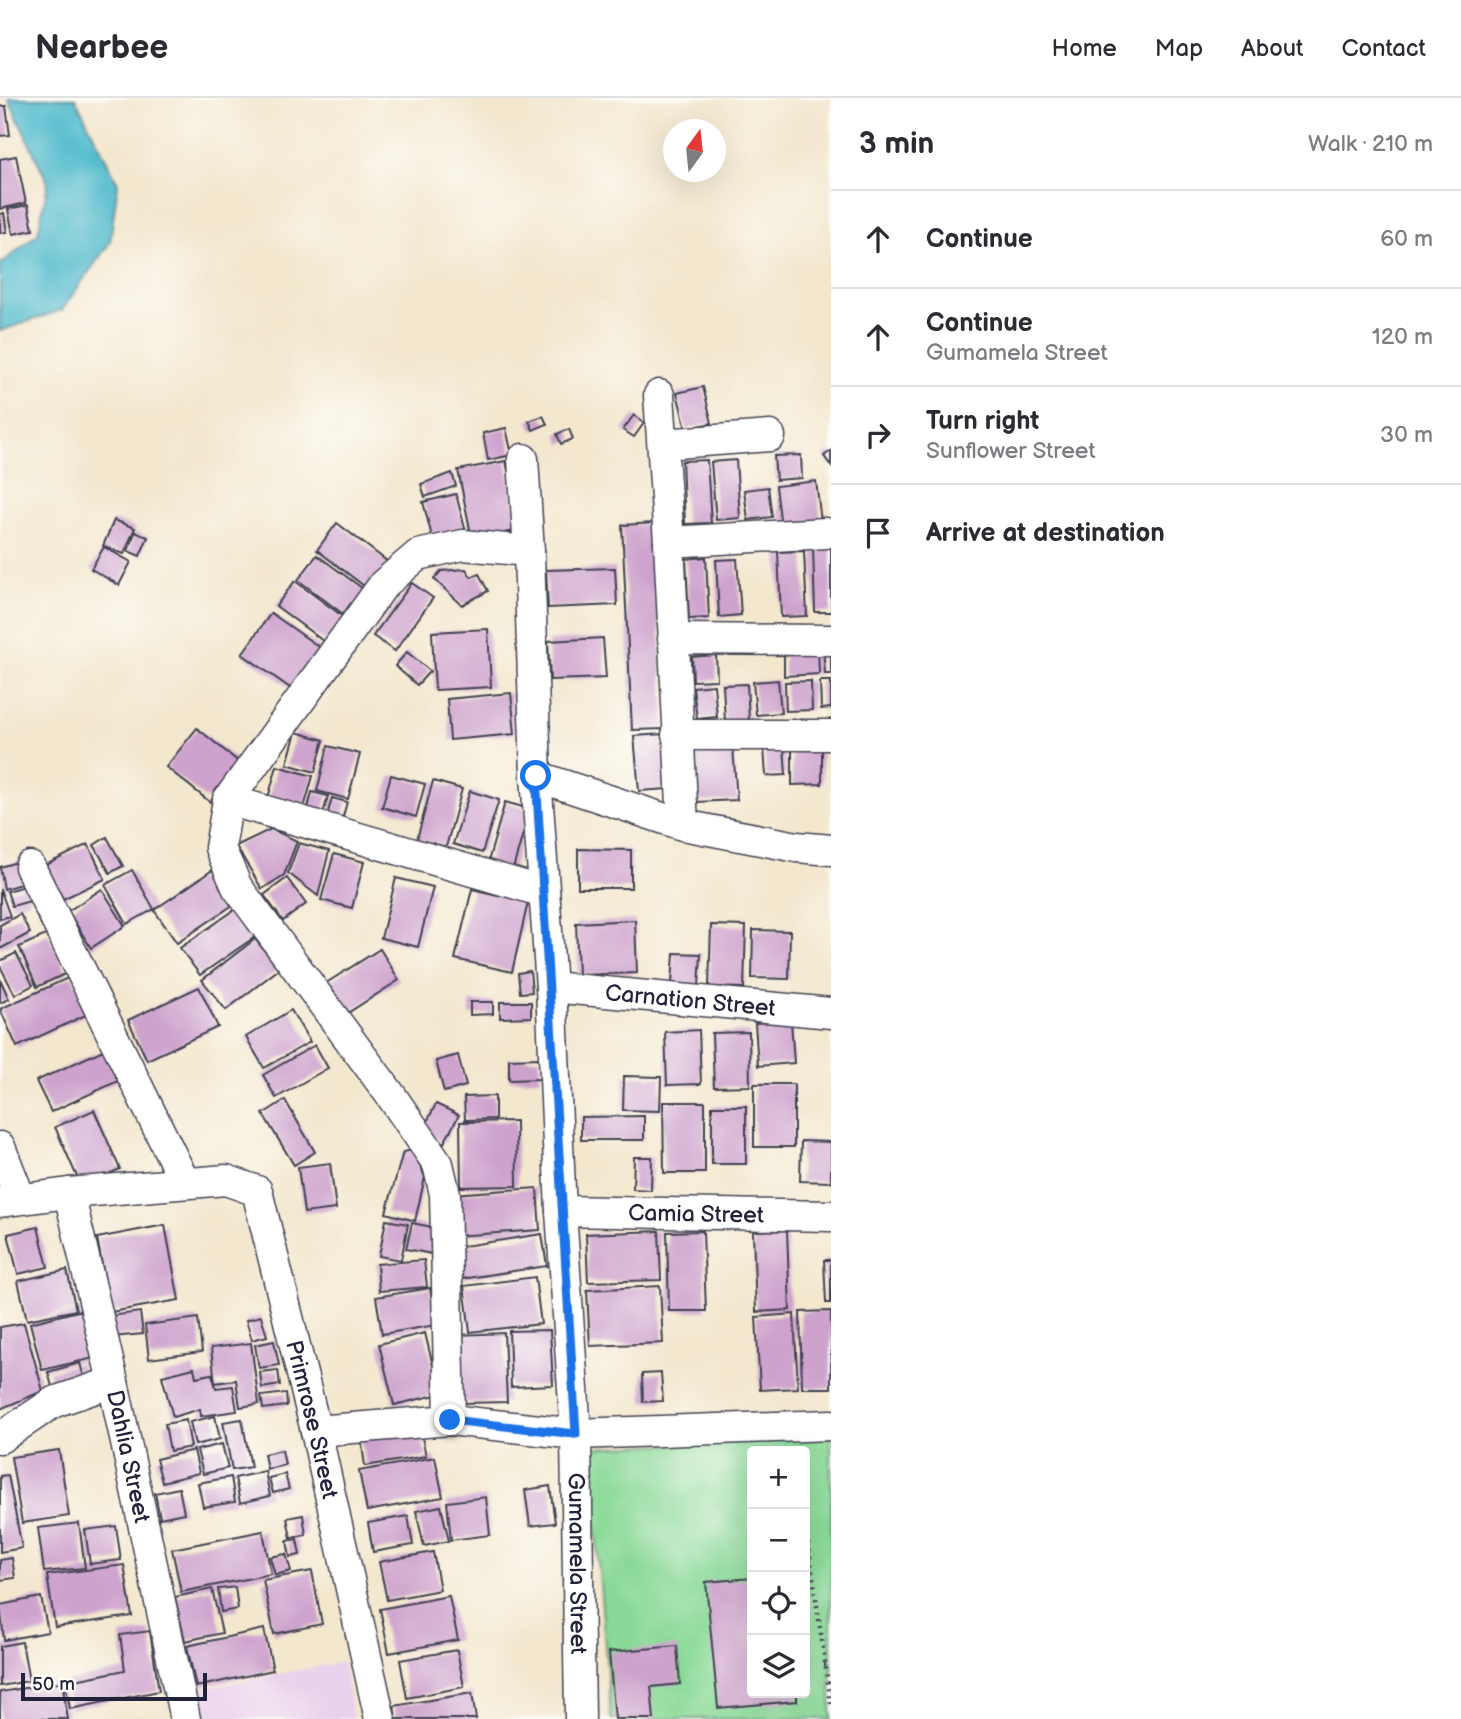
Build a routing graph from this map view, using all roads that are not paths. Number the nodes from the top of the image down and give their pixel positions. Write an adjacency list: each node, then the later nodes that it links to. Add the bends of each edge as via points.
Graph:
1 (659, 395): 3 (street)
2 (770, 436): 3 (street)
3 (663, 444): 6 (street)
4 (523, 459): 7 (street, Gumamela Street)
5 (826, 533): 6 (street)
6 (669, 542): 8 (street)
7 (530, 551): 12 (street, Gumamela Street); 13 (street, via 463,545 418,555 384,584)
8 (673, 639): 9 (street); 10 (street)
9 (831, 640)
10 (677, 734): 11 (street); 14 (street)
11 (831, 735)
12 (536, 776): 14 (street); 17 (street, Gumamela Street)
13 (228, 800): 17 (street); 27 (street, via 220,848 237,887 438,1164 444,1194)
14 (682, 825): 15 (street)
15 (831, 850)
16 (30, 867): 21 (street)
17 (544, 892): 18 (street, Gumamela Street)
18 (551, 987): 19 (street, Carnation Street); 24 (street, Gumamela Street)
19 (831, 1013)
20 (0, 1147): 23 (street)
21 (185, 1183): 22 (street, Primrose Street); 29 (street, Primrose Street, via 226,1181 257,1191)
22 (69, 1193): 23 (street, Primrose Street); 26 (street, Dahlia Street)
23 (10, 1200)
24 (561, 1212): 25 (street, Camia Street); 30 (street, Gumamela Street)
25 (831, 1216)
26 (113, 1382): 31 (street, via 54,1402); 32 (street, Dahlia Street)
27 (450, 1420): 29 (street); 30 (street)
28 (831, 1425): 30 (street)
29 (316, 1431): 33 (street, Primrose Street)
30 (576, 1434): 34 (street, Gumamela Street)
31 (0, 1438)
32 (185, 1719)
33 (380, 1719)
34 (580, 1719)

